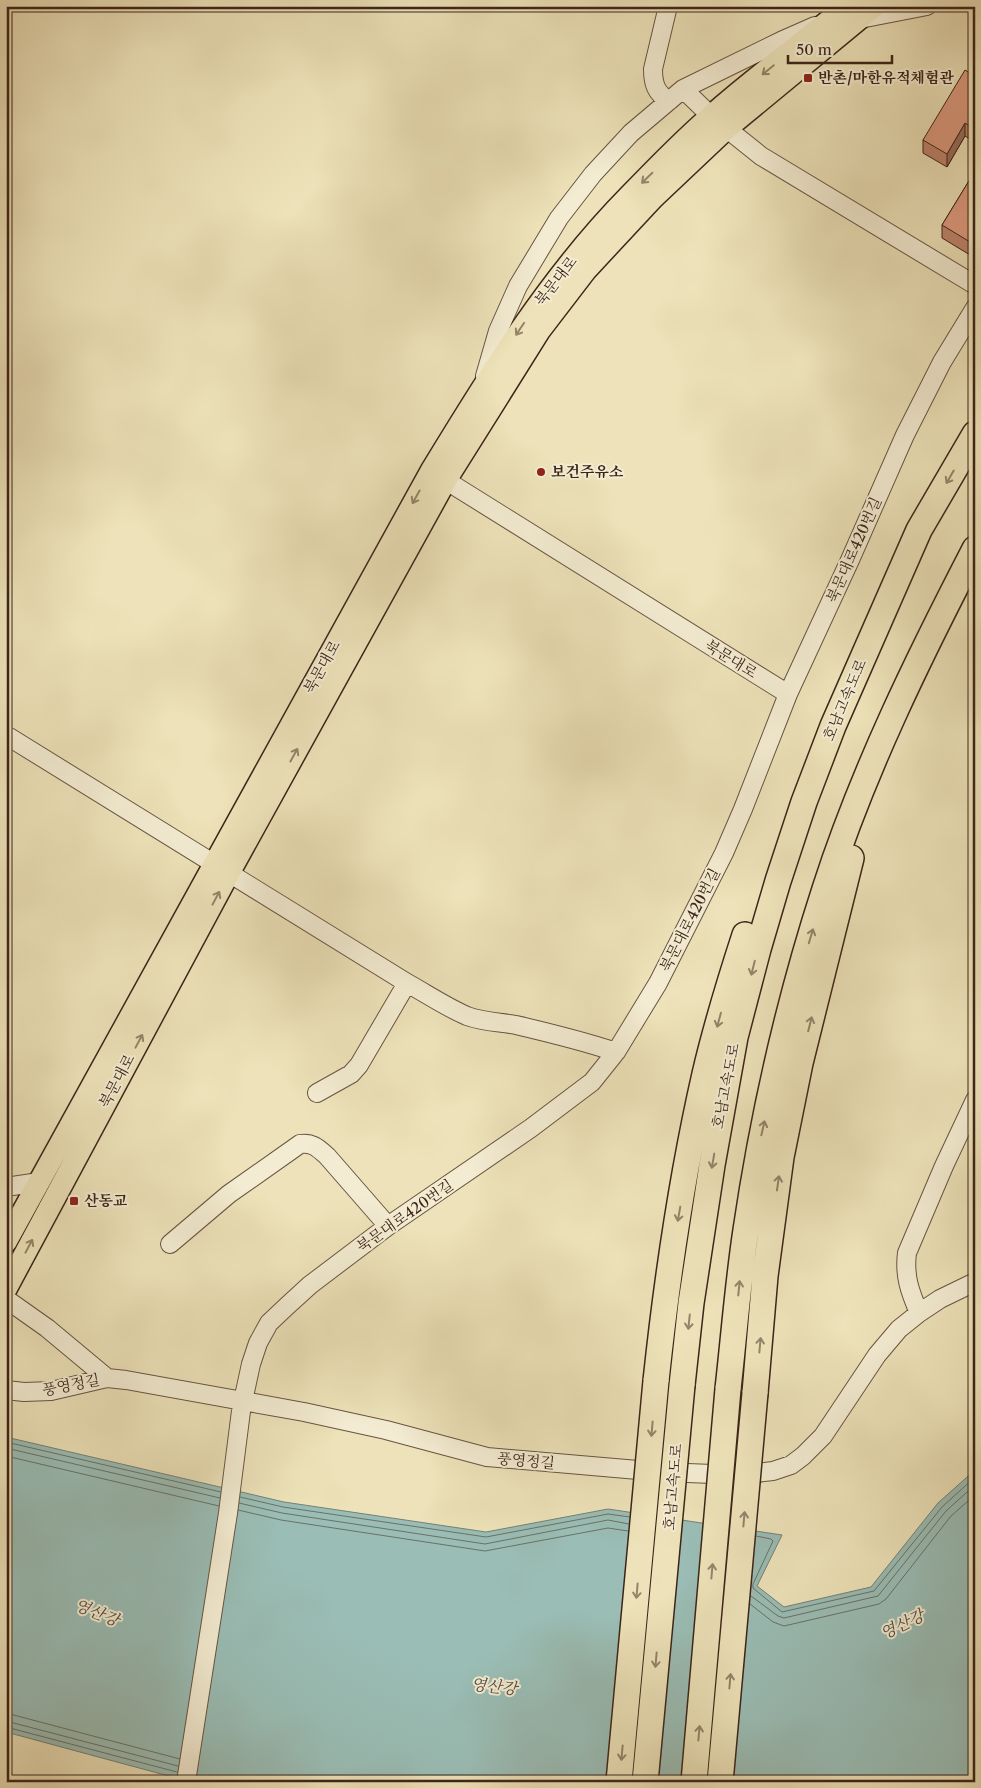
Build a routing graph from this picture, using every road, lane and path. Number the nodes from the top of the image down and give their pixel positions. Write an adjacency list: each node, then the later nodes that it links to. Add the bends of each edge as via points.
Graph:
1 (668, 6): 5 (street, via 653,77 657,92)
2 (927, 6): 3 (street, 북문대로)
3 (854, 12): 4 (street, via 780,41); 6 (main road, 북문대로)
4 (683, 89): 5 (street); 6 (street)
5 (669, 101): 9 (street, via 631,132 559,218 518,286 498,331)
6 (719, 122): 7 (street, via 761,156); 9 (main road, 북문대로, one-way to 9, via 629,195 533,310); 11 (main road, 북문대로, via 586,270)
7 (975, 286)
8 (975, 308): 15 (street, 북문대로420번길, via 923,398)
9 (482, 386): 11 (main road, 북문대로)
10 (975, 434): 12 (highway, 호남고속도로, one-way to 12)
11 (438, 476): 15 (street, 북문대로); 17 (main road, 북문대로)
12 (919, 530): 35 (highway, one-way to 35, bridge, via 862,629 824,712 726,994 705,1074 667,1284); 36 (highway, 호남고속도로, one-way to 36, bridge, via 833,726 804,802 758,949 736,1037 691,1303)
13 (975, 549): 37 (highway, one-way to 13, bridge, via 745,1232 788,1018 825,889 869,770 905,689)
14 (975, 578): 38 (highway, one-way to 14, bridge, via 766,1276 781,1157 800,1063 865,814)
15 (788, 694): 19 (street, 북문대로420번길, via 724,852 658,983)
16 (8, 739): 17 (street)
17 (221, 869): 18 (street); 22 (main road, 북문대로); 28 (main road, 북문대로, one-way to 17)
18 (407, 983): 19 (street, via 468,1016 583,1041); 20 (street, via 359,1065 351,1074)
19 (616, 1052): 24 (street, 북문대로420번길, via 592,1082)
20 (317, 1093)
21 (975, 1100): 30 (street, via 907,1253 907,1278)
22 (39, 1182): 23 (street); 25 (main road, 북문대로)
23 (6, 1187)
24 (388, 1226): 26 (street, via 316,1146 304,1143 229,1194); 33 (street, 북문대로420번길, via 310,1285 269,1323 251,1364)
25 (6, 1242)
26 (170, 1244)
27 (975, 1282): 30 (street, 풍영정길)
28 (6, 1289)
29 (6, 1299): 31 (street)
30 (919, 1312): 33 (street, 풍영정길, via 899,1329 878,1355 823,1436 791,1465 774,1471 739,1475 661,1472 487,1457 386,1430)
31 (107, 1378): 32 (street, 풍영정길, via 52,1391); 33 (street, 풍영정길)
32 (6, 1390)
33 (242, 1406): 34 (street, 북문대로420번길)
34 (186, 1782)
35 (619, 1782)
36 (645, 1782)
37 (694, 1782)
38 (720, 1782)

